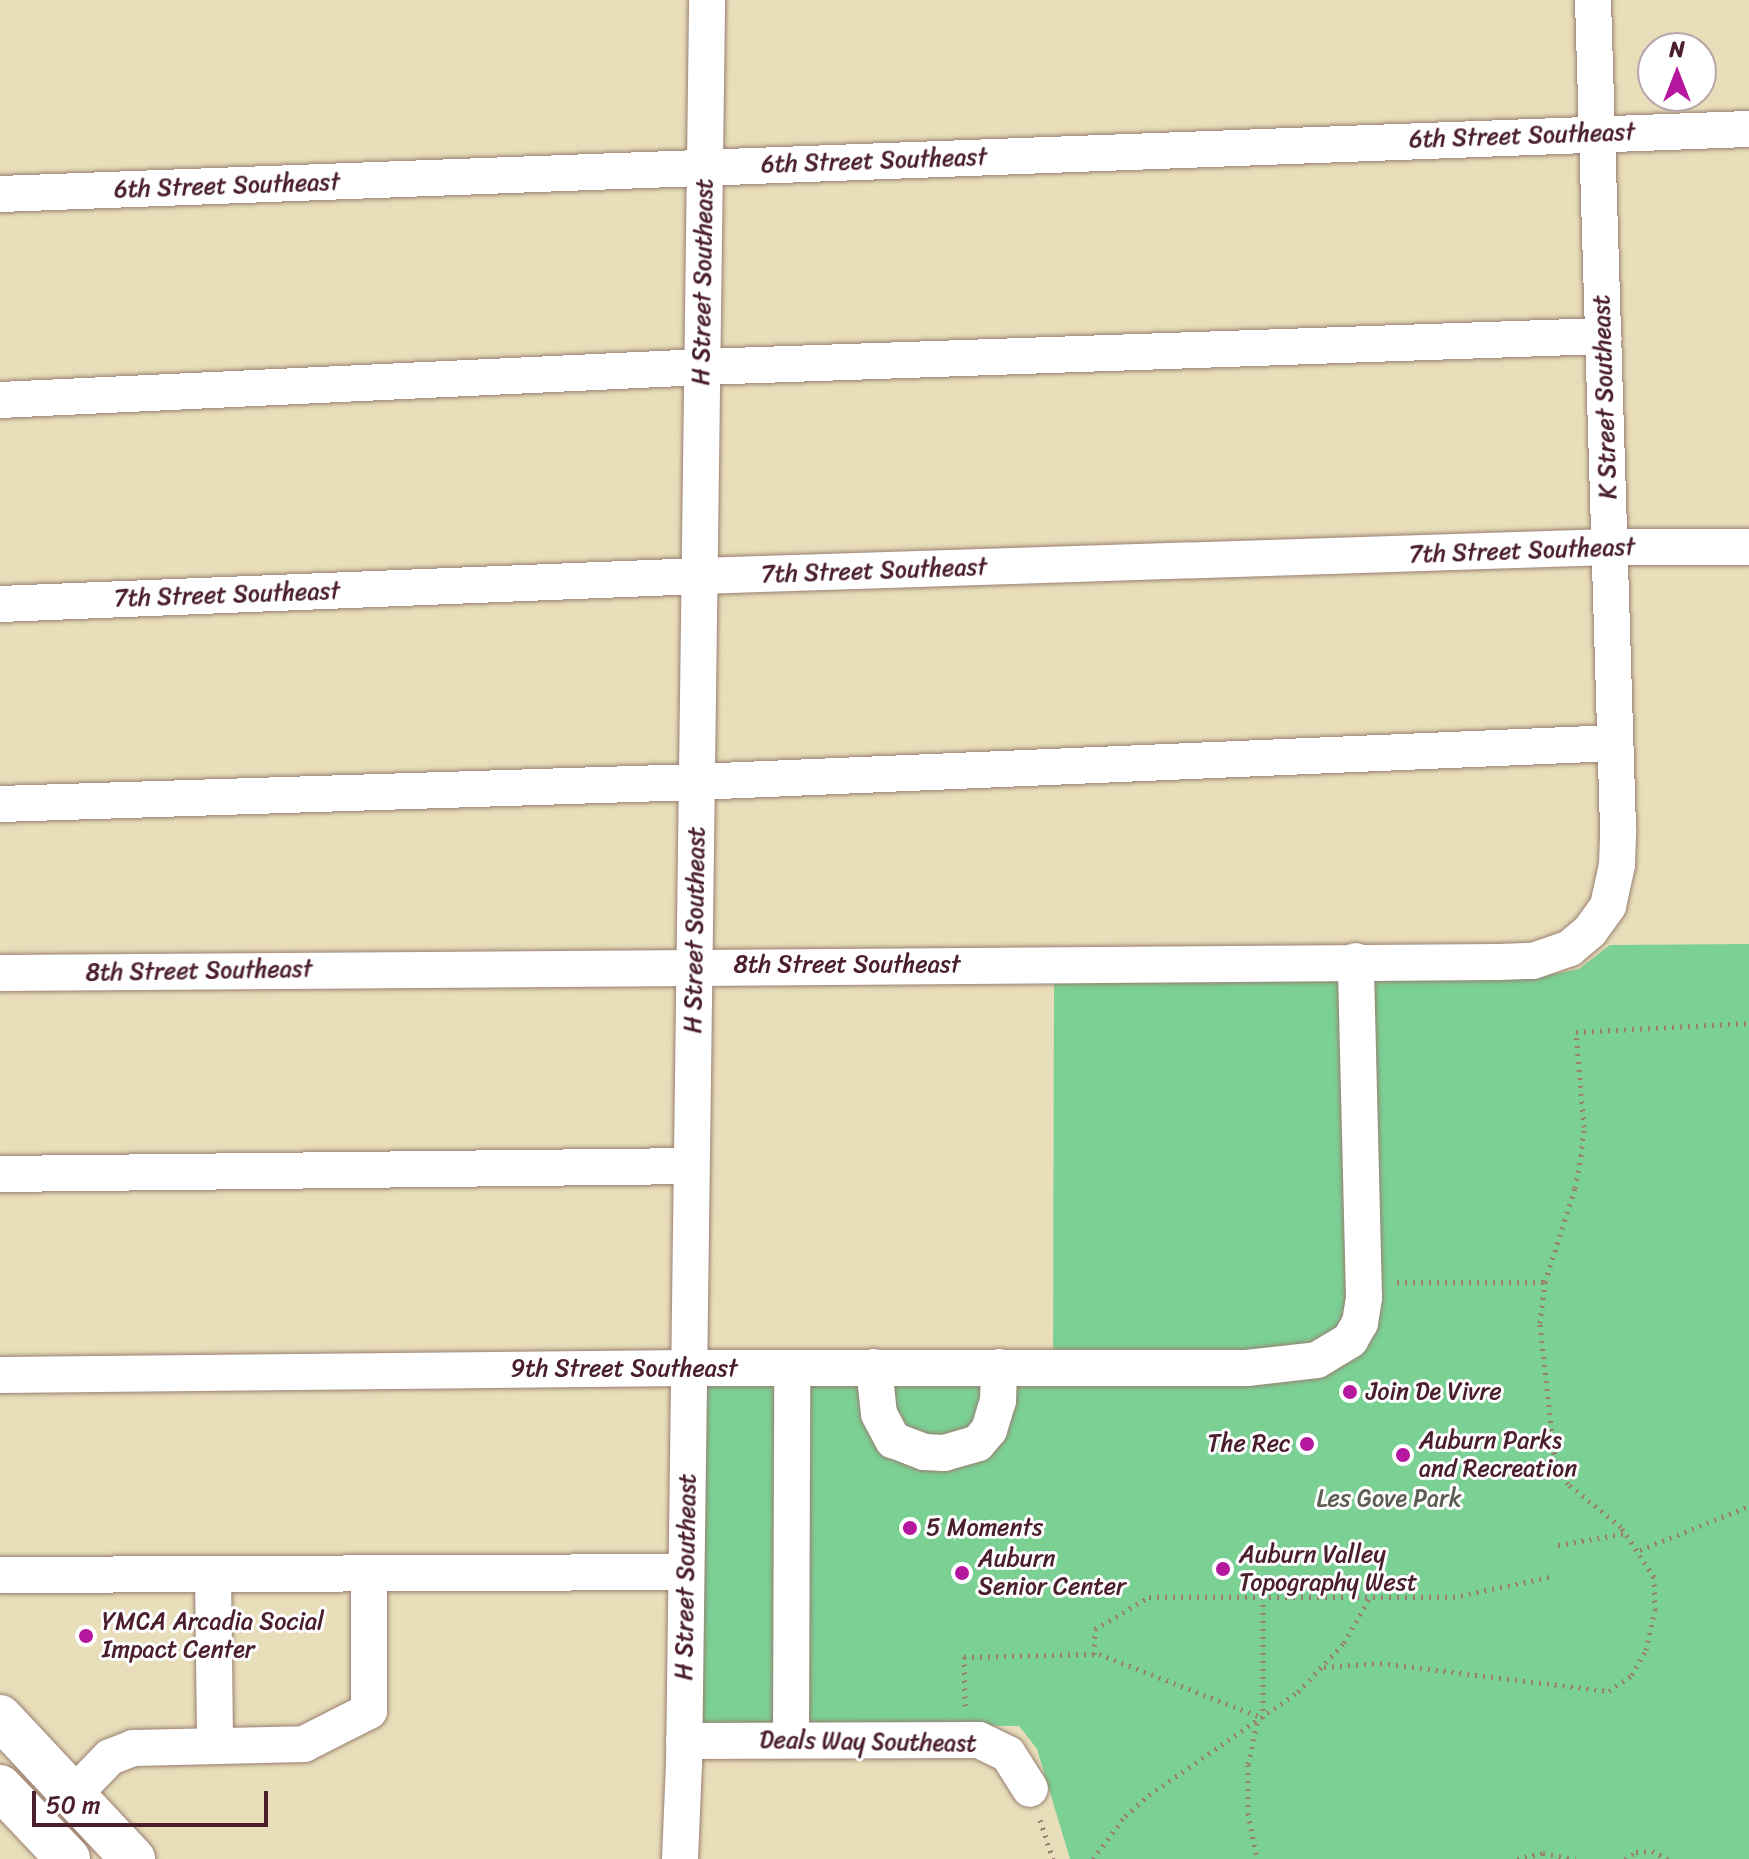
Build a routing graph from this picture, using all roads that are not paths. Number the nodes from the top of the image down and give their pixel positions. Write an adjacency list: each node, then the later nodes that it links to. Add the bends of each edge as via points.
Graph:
1 (707, 0): 5 (street, H Street Southeast)
2 (1593, 0): 4 (street, K Street Southeast)
3 (1749, 129): 4 (street, 6th Street Southeast)
4 (1596, 132): 5 (street, 6th Street Southeast); 7 (street, K Street Southeast)
5 (705, 168): 6 (street, 6th Street Southeast); 8 (street, H Street Southeast)
6 (0, 194)
7 (1603, 336): 8 (street); 10 (street, K Street Southeast)
8 (702, 367): 9 (street); 12 (street, H Street Southeast)
9 (0, 400)
10 (1610, 547): 11 (street, 7th Street Southeast); 12 (street, 7th Street Southeast); 14 (street, K Street Southeast)
11 (1749, 547)
12 (699, 576): 13 (street, 7th Street Southeast); 15 (street, H Street Southeast)
13 (0, 604)
14 (1615, 743): 15 (street); 17 (street, K Street Southeast, via 1617,865 1608,906)
15 (696, 782): 16 (street); 19 (street, H Street Southeast)
16 (0, 804)
17 (1590, 931): 18 (street, 8th Street Southeast, via 1570,948 1533,961)
18 (1356, 961): 19 (street, 8th Street Southeast); 24 (street, 9th Street Southeast, via 1364,1282 1360,1323 1350,1340 1317,1360 1247,1368)
19 (694, 966): 20 (street, 8th Street Southeast); 21 (street, H Street Southeast)
20 (0, 973)
21 (691, 1166): 22 (street); 25 (street, H Street Southeast)
22 (0, 1174)
23 (874, 1367): 24 (street, 9th Street Southeast); 24 (street, via 879,1414 893,1440 944,1453 978,1443 989,1430 998,1401); 26 (street, 9th Street Southeast)
24 (999, 1367)
25 (689, 1368): 26 (street, 9th Street Southeast); 27 (street, 9th Street Southeast); 28 (street, H Street Southeast)
26 (792, 1368): 33 (street)
27 (0, 1375)
28 (685, 1572): 29 (street); 34 (street, H Street Southeast)
29 (369, 1573): 30 (street); 35 (street, via 369,1711 304,1744)
30 (213, 1574): 31 (street); 35 (street)
31 (0, 1575)
32 (0, 1717): 38 (main road)
33 (791, 1740): 34 (street, Deals Way Southeast); 37 (street, Deals Way Southeast, via 984,1741 1003,1750)
34 (684, 1741): 41 (street, H Street Southeast)
35 (215, 1746): 38 (street, via 133,1748 110,1757)
36 (0, 1787): 39 (main road)
37 (1030, 1789)
38 (73, 1795): 40 (main road)
39 (68, 1859)
40 (133, 1859)
41 (680, 1859)

